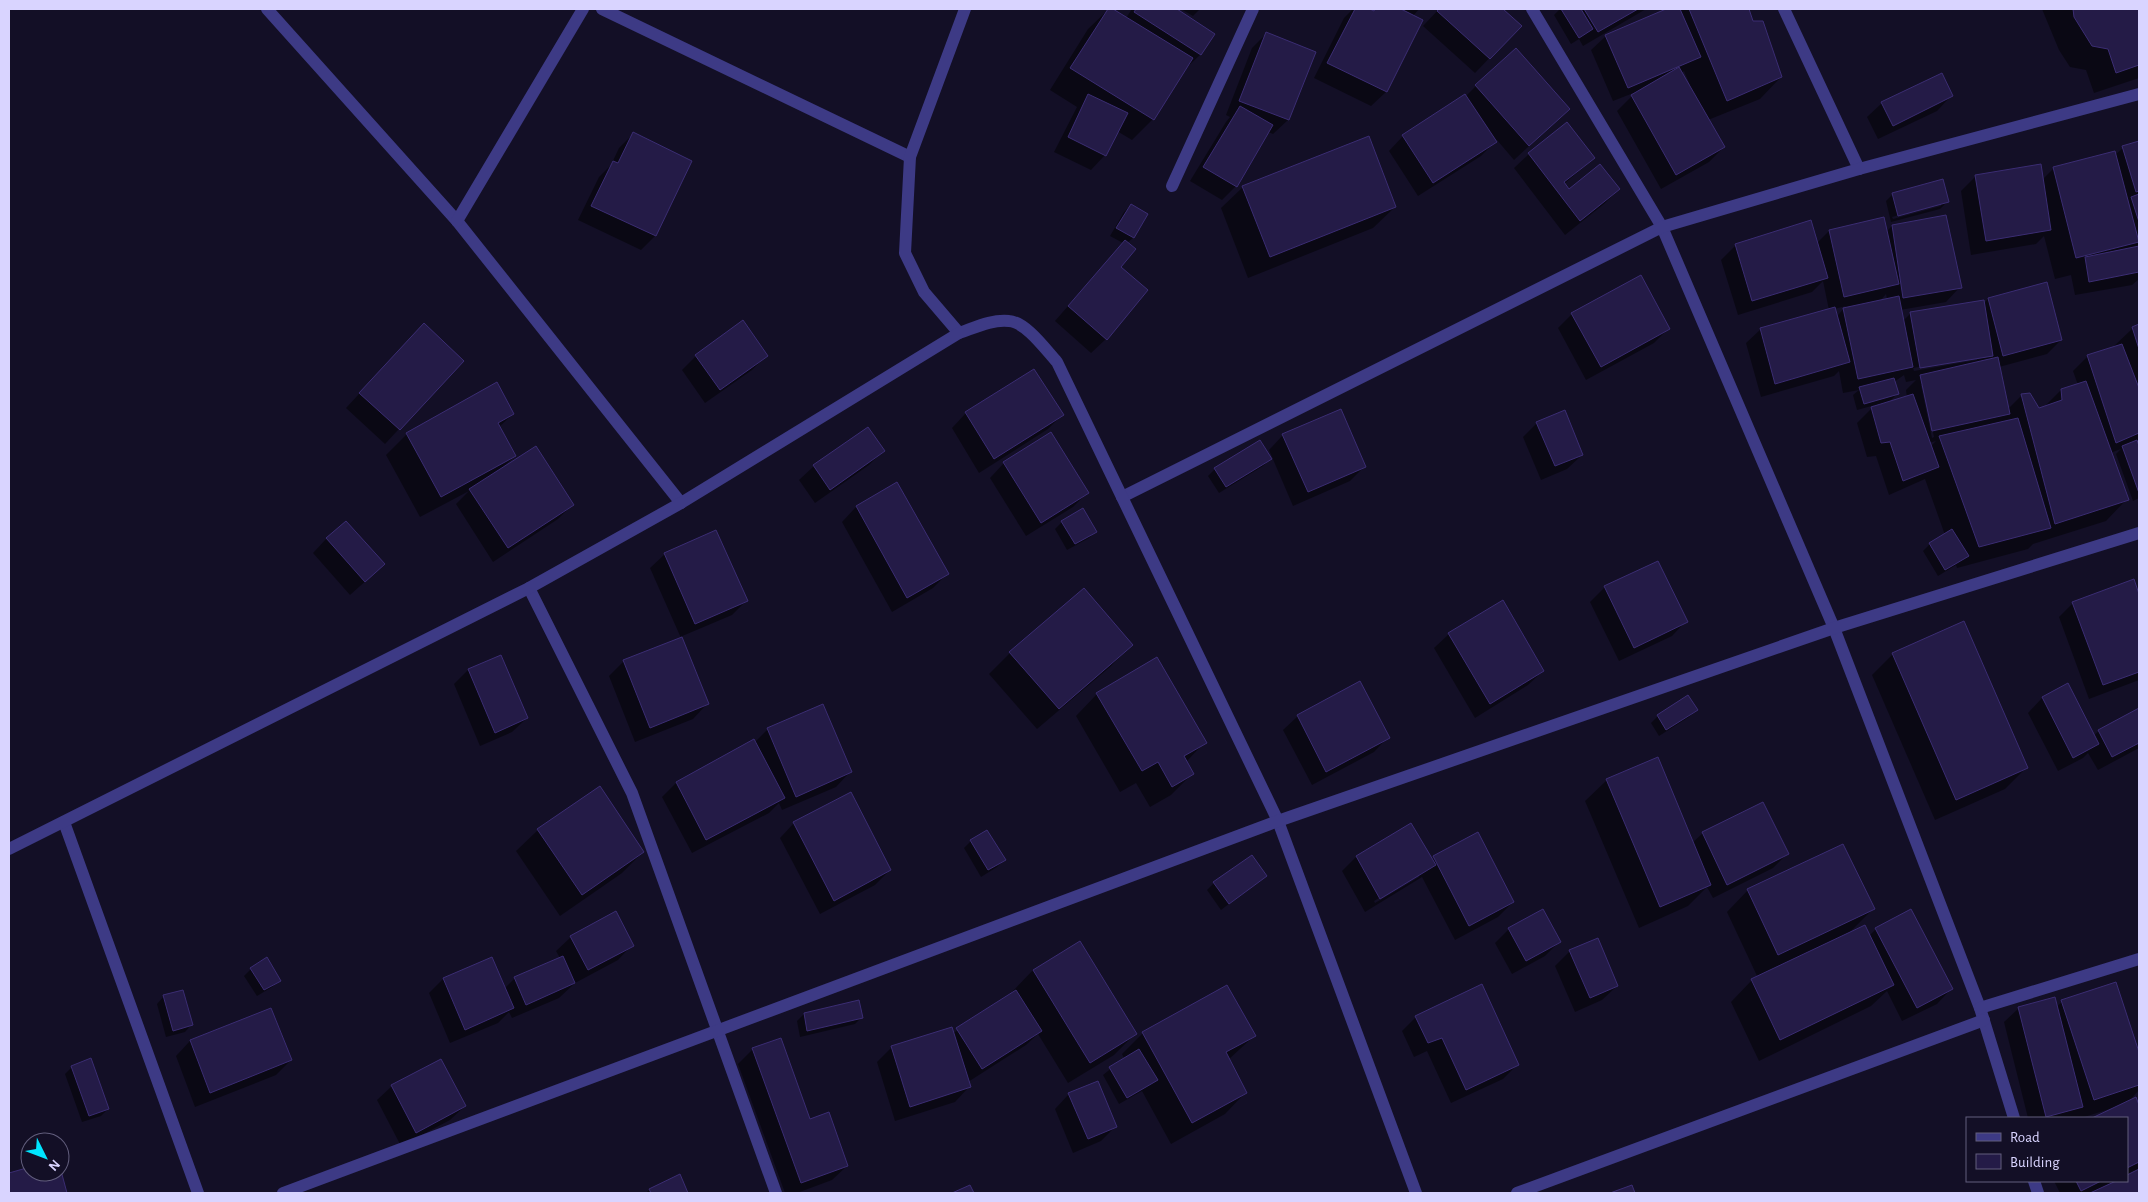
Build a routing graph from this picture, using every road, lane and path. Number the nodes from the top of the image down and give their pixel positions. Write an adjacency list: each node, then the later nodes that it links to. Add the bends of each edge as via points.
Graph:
1 (267, 9): 12 (street)
2 (583, 9): 12 (street)
3 (602, 9): 9 (street)
4 (965, 9): 9 (street)
5 (1253, 9): 11 (street)
6 (1532, 9): 13 (street)
7 (1784, 9): 10 (street)
8 (2139, 94): 10 (street)
9 (910, 157): 14 (street, via 905,253 924,292)
10 (1859, 170): 13 (street)
11 (1172, 186)
12 (457, 221): 16 (street)
13 (1662, 226): 15 (street); 19 (street)
14 (959, 333): 15 (street, via 990,323 1010,321 1031,333 1057,362); 16 (street)
15 (1122, 497): 20 (street)
16 (681, 503): 18 (street)
17 (2139, 533): 19 (street)
18 (528, 588): 21 (street); 25 (street, via 632,793)
19 (1834, 628): 20 (street); 24 (street)
20 (1278, 821): 25 (street); 30 (street)
21 (64, 822): 22 (street); 27 (street)
22 (9, 849)
23 (2139, 959): 24 (street)
24 (1982, 1014): 26 (street); 31 (street)
25 (718, 1032): 28 (street); 29 (street)
26 (2014, 1117)
27 (198, 1193)
28 (283, 1193)
29 (776, 1193)
30 (1416, 1193)
31 (1517, 1193)

